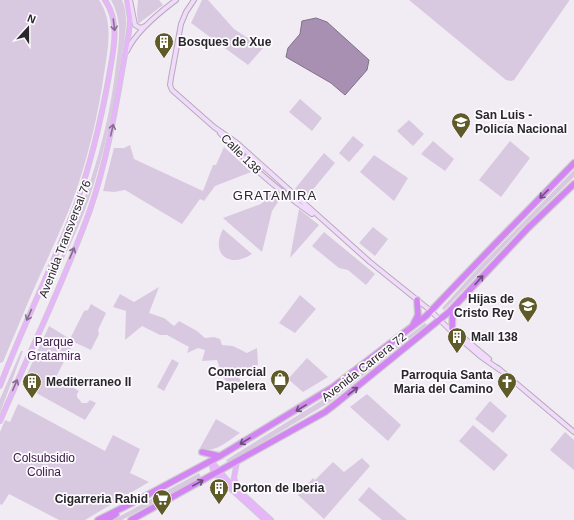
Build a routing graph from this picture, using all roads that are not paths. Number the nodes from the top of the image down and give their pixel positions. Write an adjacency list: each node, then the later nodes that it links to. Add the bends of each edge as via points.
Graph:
1 (105, 0): 21 (main road, Avenida Transversal 76, one-way to 21, via 113,15 115,29 99,128 79,196)
2 (127, 0): 7 (main road, Avenida Transversal 76, via 130,24)
3 (130, 0): 6 (main road, via 137,27)
4 (176, 0): 6 (main road)
5 (194, 0): 8 (main road, Calle 138, via 179,31 170,82 174,92)
6 (154, 20): 7 (main road, via 134,39)
7 (124, 57): 22 (main road, Avenida Transversal 76, one-way to 7, via 90,210 112,130)
8 (214, 127): 10 (main road, Calle 138); 11 (main road, Calle 138, via 242,158)
9 (574, 163): 16 (highway, Avenida Carrera 72, one-way to 16)
10 (266, 170): 11 (main road); 13 (main road, Calle 138)
11 (262, 175): 13 (main road, Calle 138)
12 (574, 184): 15 (highway, Avenida Carrera 72, one-way to 12, via 528,228)
13 (326, 224): 14 (main road, Calle 138)
14 (417, 300): 16 (main road, Calle 138); 18 (highway, via 418,315)
15 (453, 308): 17 (highway, Avenida Carrera 72); 19 (highway)
16 (431, 311): 17 (main road, Calle 138); 18 (highway, Avenida Carrera 72)
17 (441, 320): 19 (main road, Calle 138); 20 (main road, Calle 138); 27 (highway, Avenida Carrera 72, one-way to 17, via 325,412)
18 (412, 327): 25 (highway, Avenida Carrera 72, one-way to 25, via 322,396)
19 (452, 328): 20 (main road, Calle 138)
20 (500, 370): 23 (main road, Calle 138)
21 (0, 386)
22 (0, 422)
23 (574, 432)
24 (202, 452): 25 (highway)
25 (220, 456): 26 (highway, Avenida Carrera 72)
26 (211, 461): 28 (main road, via 212,468); 30 (highway, Avenida Carrera 72)
27 (238, 461): 28 (highway, Avenida Carrera 72); 29 (main road, via 234,478)
28 (217, 472): 29 (main road); 33 (highway, Avenida Carrera 72, one-way to 28); 34 (main road)
29 (239, 491): 35 (main road)
30 (138, 500): 31 (highway, Avenida Carrera 72); 32 (highway, Avenida Carrera 72)
31 (98, 520)
32 (107, 520)
33 (131, 520)
34 (264, 520)
35 (271, 520)

